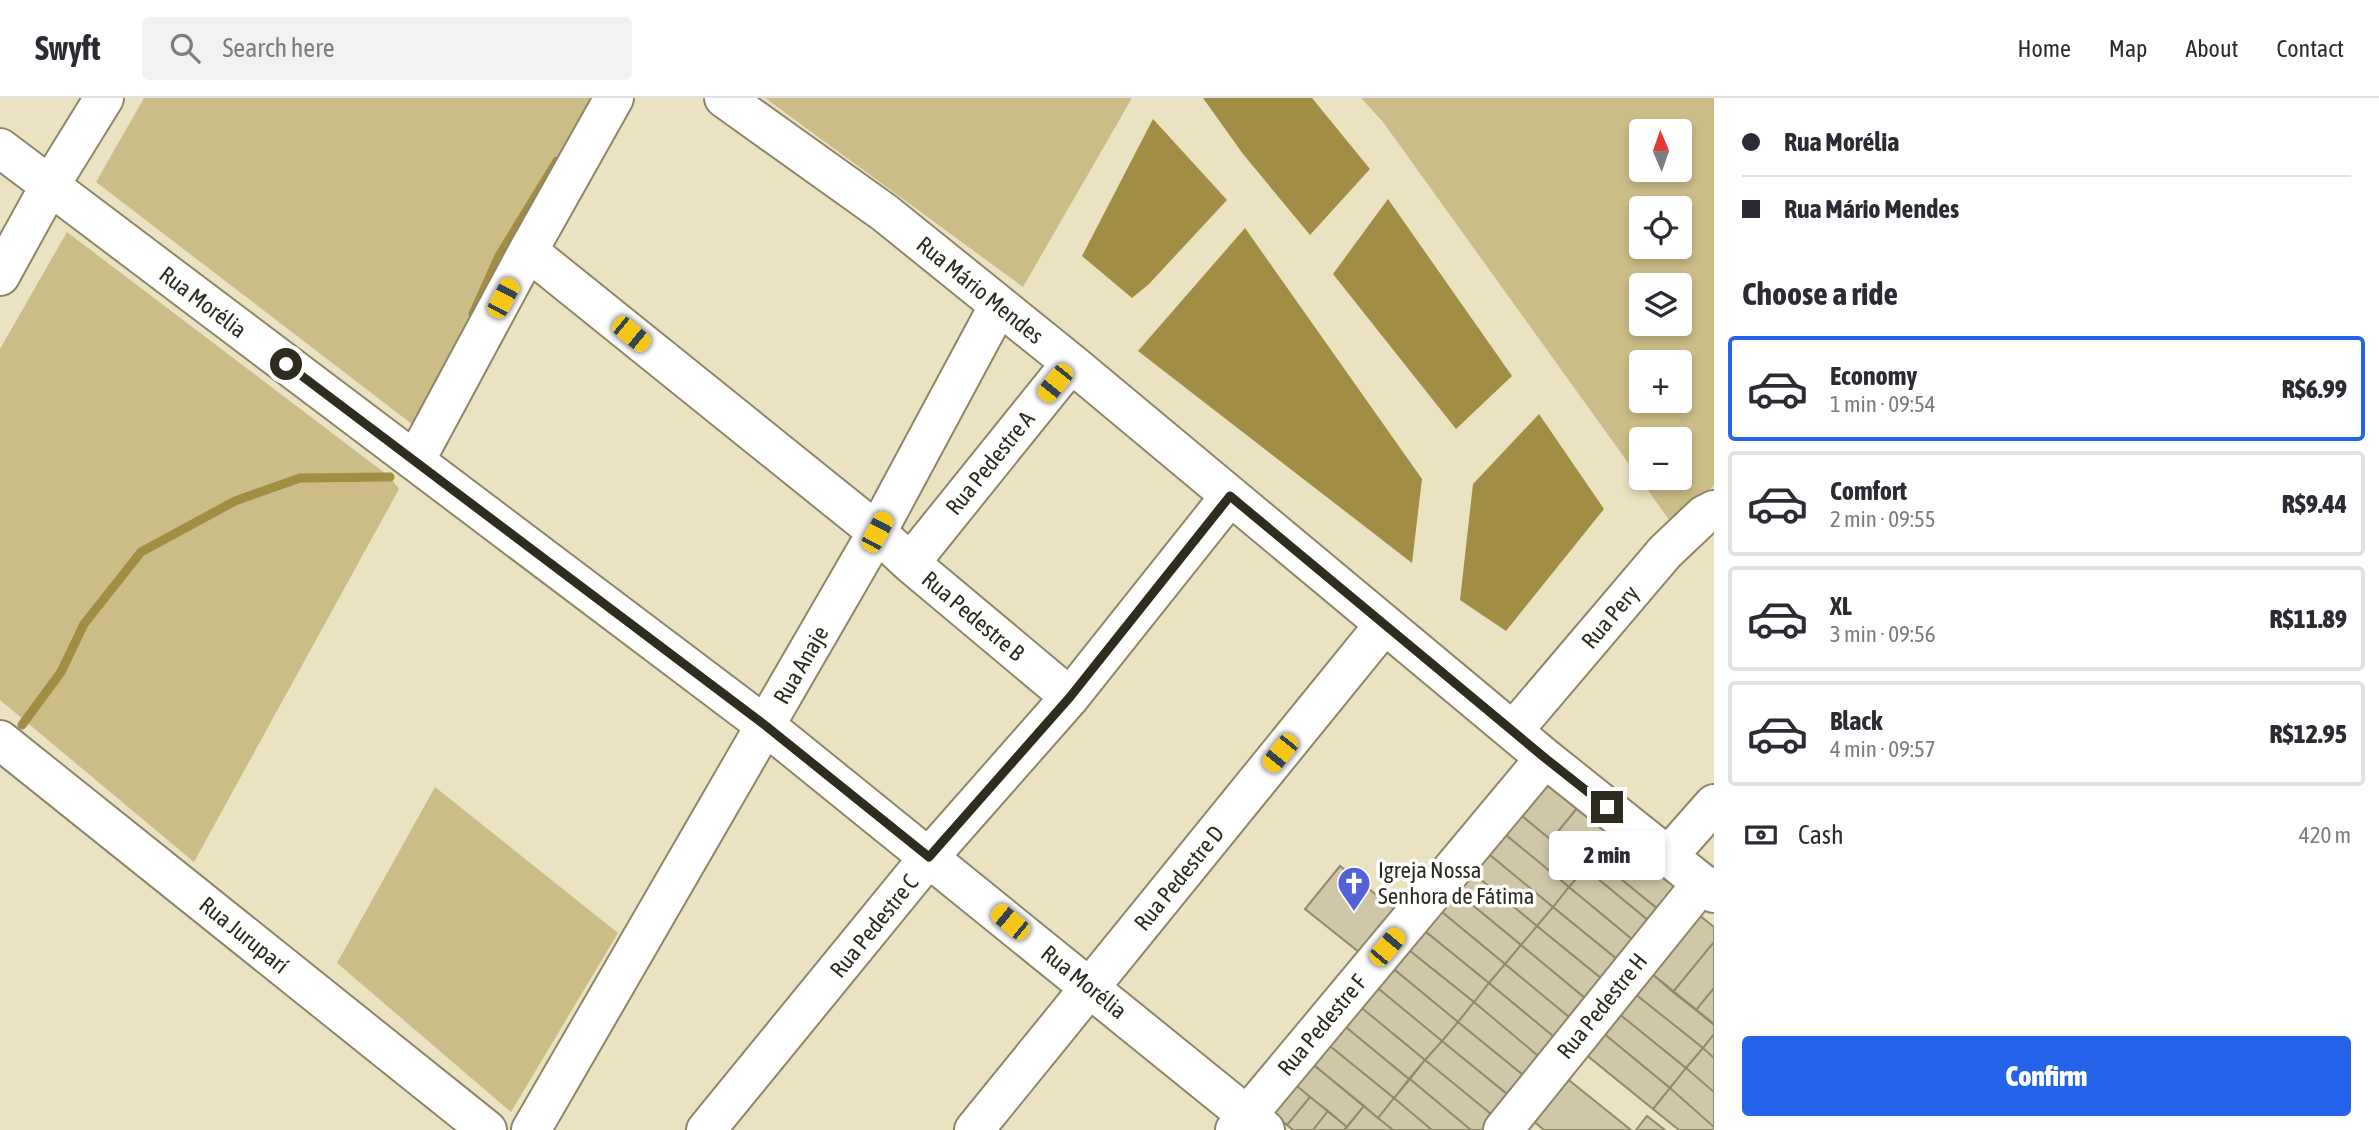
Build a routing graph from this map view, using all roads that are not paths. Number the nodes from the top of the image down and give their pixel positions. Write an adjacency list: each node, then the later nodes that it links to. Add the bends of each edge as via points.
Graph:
1 (104, 98): 5 (street)
2 (614, 98): 6 (street)
3 (724, 98): 8 (street, Rua Mário Mendes, via 885,213)
4 (0, 148): 5 (street, Rua Morélia)
5 (49, 187): 7 (street); 10 (street, Rua Morélia)
6 (528, 251): 10 (street); 13 (street, Rua Pedestre B)
7 (0, 276)
8 (999, 305): 9 (street, Rua Mário Mendes); 13 (street, Rua Anaje)
9 (1071, 363): 11 (street, Rua Mário Mendes); 14 (street, Rua Pedestre A)
10 (415, 461): 17 (street, Rua Morélia)
11 (1230, 496): 15 (street, Rua Mário Mendes); 16 (street, Rua Pedestre C)
12 (1714, 510): 18 (street, Rua Pery, via 1665,552)
13 (877, 532): 14 (street, Rua Pedestre B); 17 (street, Rua Anaje)
14 (910, 563): 16 (street, Rua Pedestre B)
15 (1384, 625): 18 (street, Rua Mário Mendes); 25 (street, Rua Pedestre D)
16 (1070, 697): 23 (street, Rua Pedestre C)
17 (766, 726): 23 (street, Rua Morélia); 28 (street, Rua Anaje)
18 (1513, 731): 20 (street, Rua Mário Mendes)
19 (0, 740): 27 (street, Rua Juruparí)
20 (1545, 758): 22 (street, Rua Mário Mendes); 26 (street, Rua Pedestre F)
21 (1714, 804): 22 (street)
22 (1669, 855): 24 (street, Rua Mário Mendes)
23 (929, 857): 25 (street, Rua Morélia); 29 (street, Rua Pedestre C)
24 (1708, 888): 31 (street, Rua Pedestre H)
25 (1090, 987): 26 (street, Rua Morélia); 30 (street, Rua Pedestre D)
26 (1249, 1125)
27 (487, 1130)
28 (531, 1130)
29 (706, 1130)
30 (974, 1130)
31 (1503, 1130)

